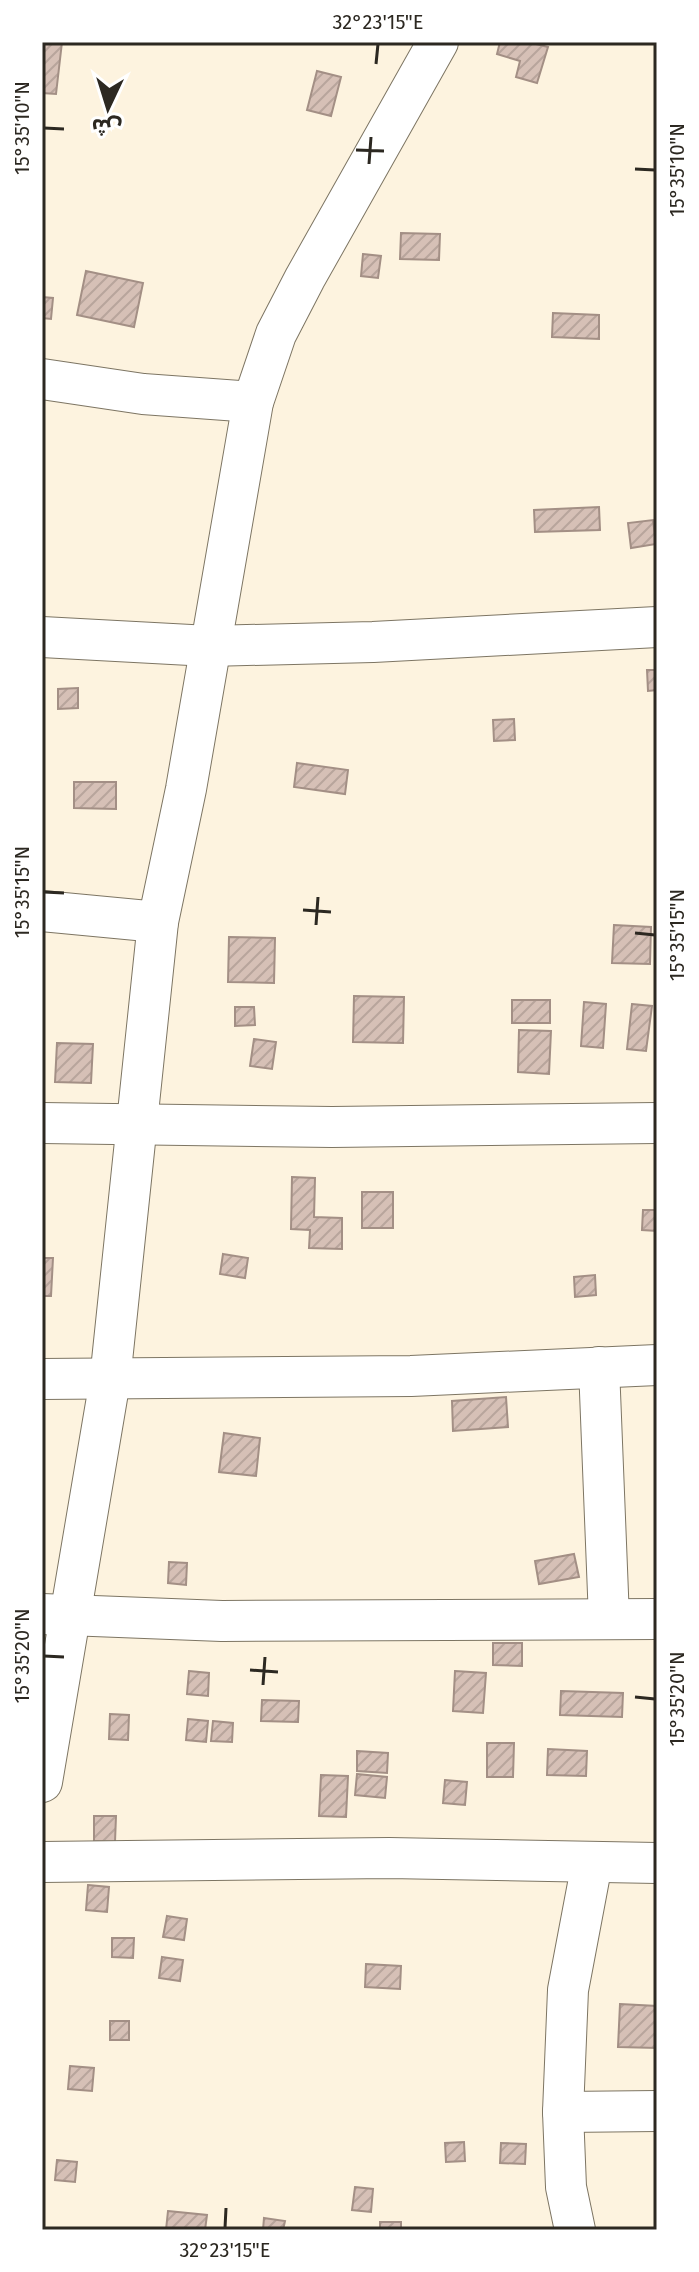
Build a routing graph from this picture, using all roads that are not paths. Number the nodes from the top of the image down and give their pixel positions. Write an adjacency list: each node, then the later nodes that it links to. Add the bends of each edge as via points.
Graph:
1 (438, 42): 3 (street, via 276,334)
2 (42, 379): 3 (street)
3 (253, 402): 6 (street)
4 (657, 627): 6 (street)
5 (42, 637): 6 (street)
6 (209, 646): 8 (street)
7 (42, 911): 8 (street)
8 (158, 922): 11 (street)
9 (42, 1123): 11 (street)
10 (657, 1123): 11 (street)
11 (136, 1124): 15 (street)
12 (657, 1365): 13 (street)
13 (599, 1367): 15 (street, via 411,1376); 17 (street)
14 (42, 1379): 15 (street)
15 (110, 1380): 16 (street)
16 (57, 1614): 17 (street, via 222,1621); 19 (street)
17 (609, 1619): 18 (street)
18 (657, 1619)
19 (42, 1782)
20 (42, 1862): 21 (street, via 389,1858)
21 (592, 1863): 22 (street); 24 (street, via 568,1990)
22 (657, 1863)
23 (657, 2111): 24 (street)
24 (563, 2112): 25 (street, via 566,2187)
25 (575, 2230)

